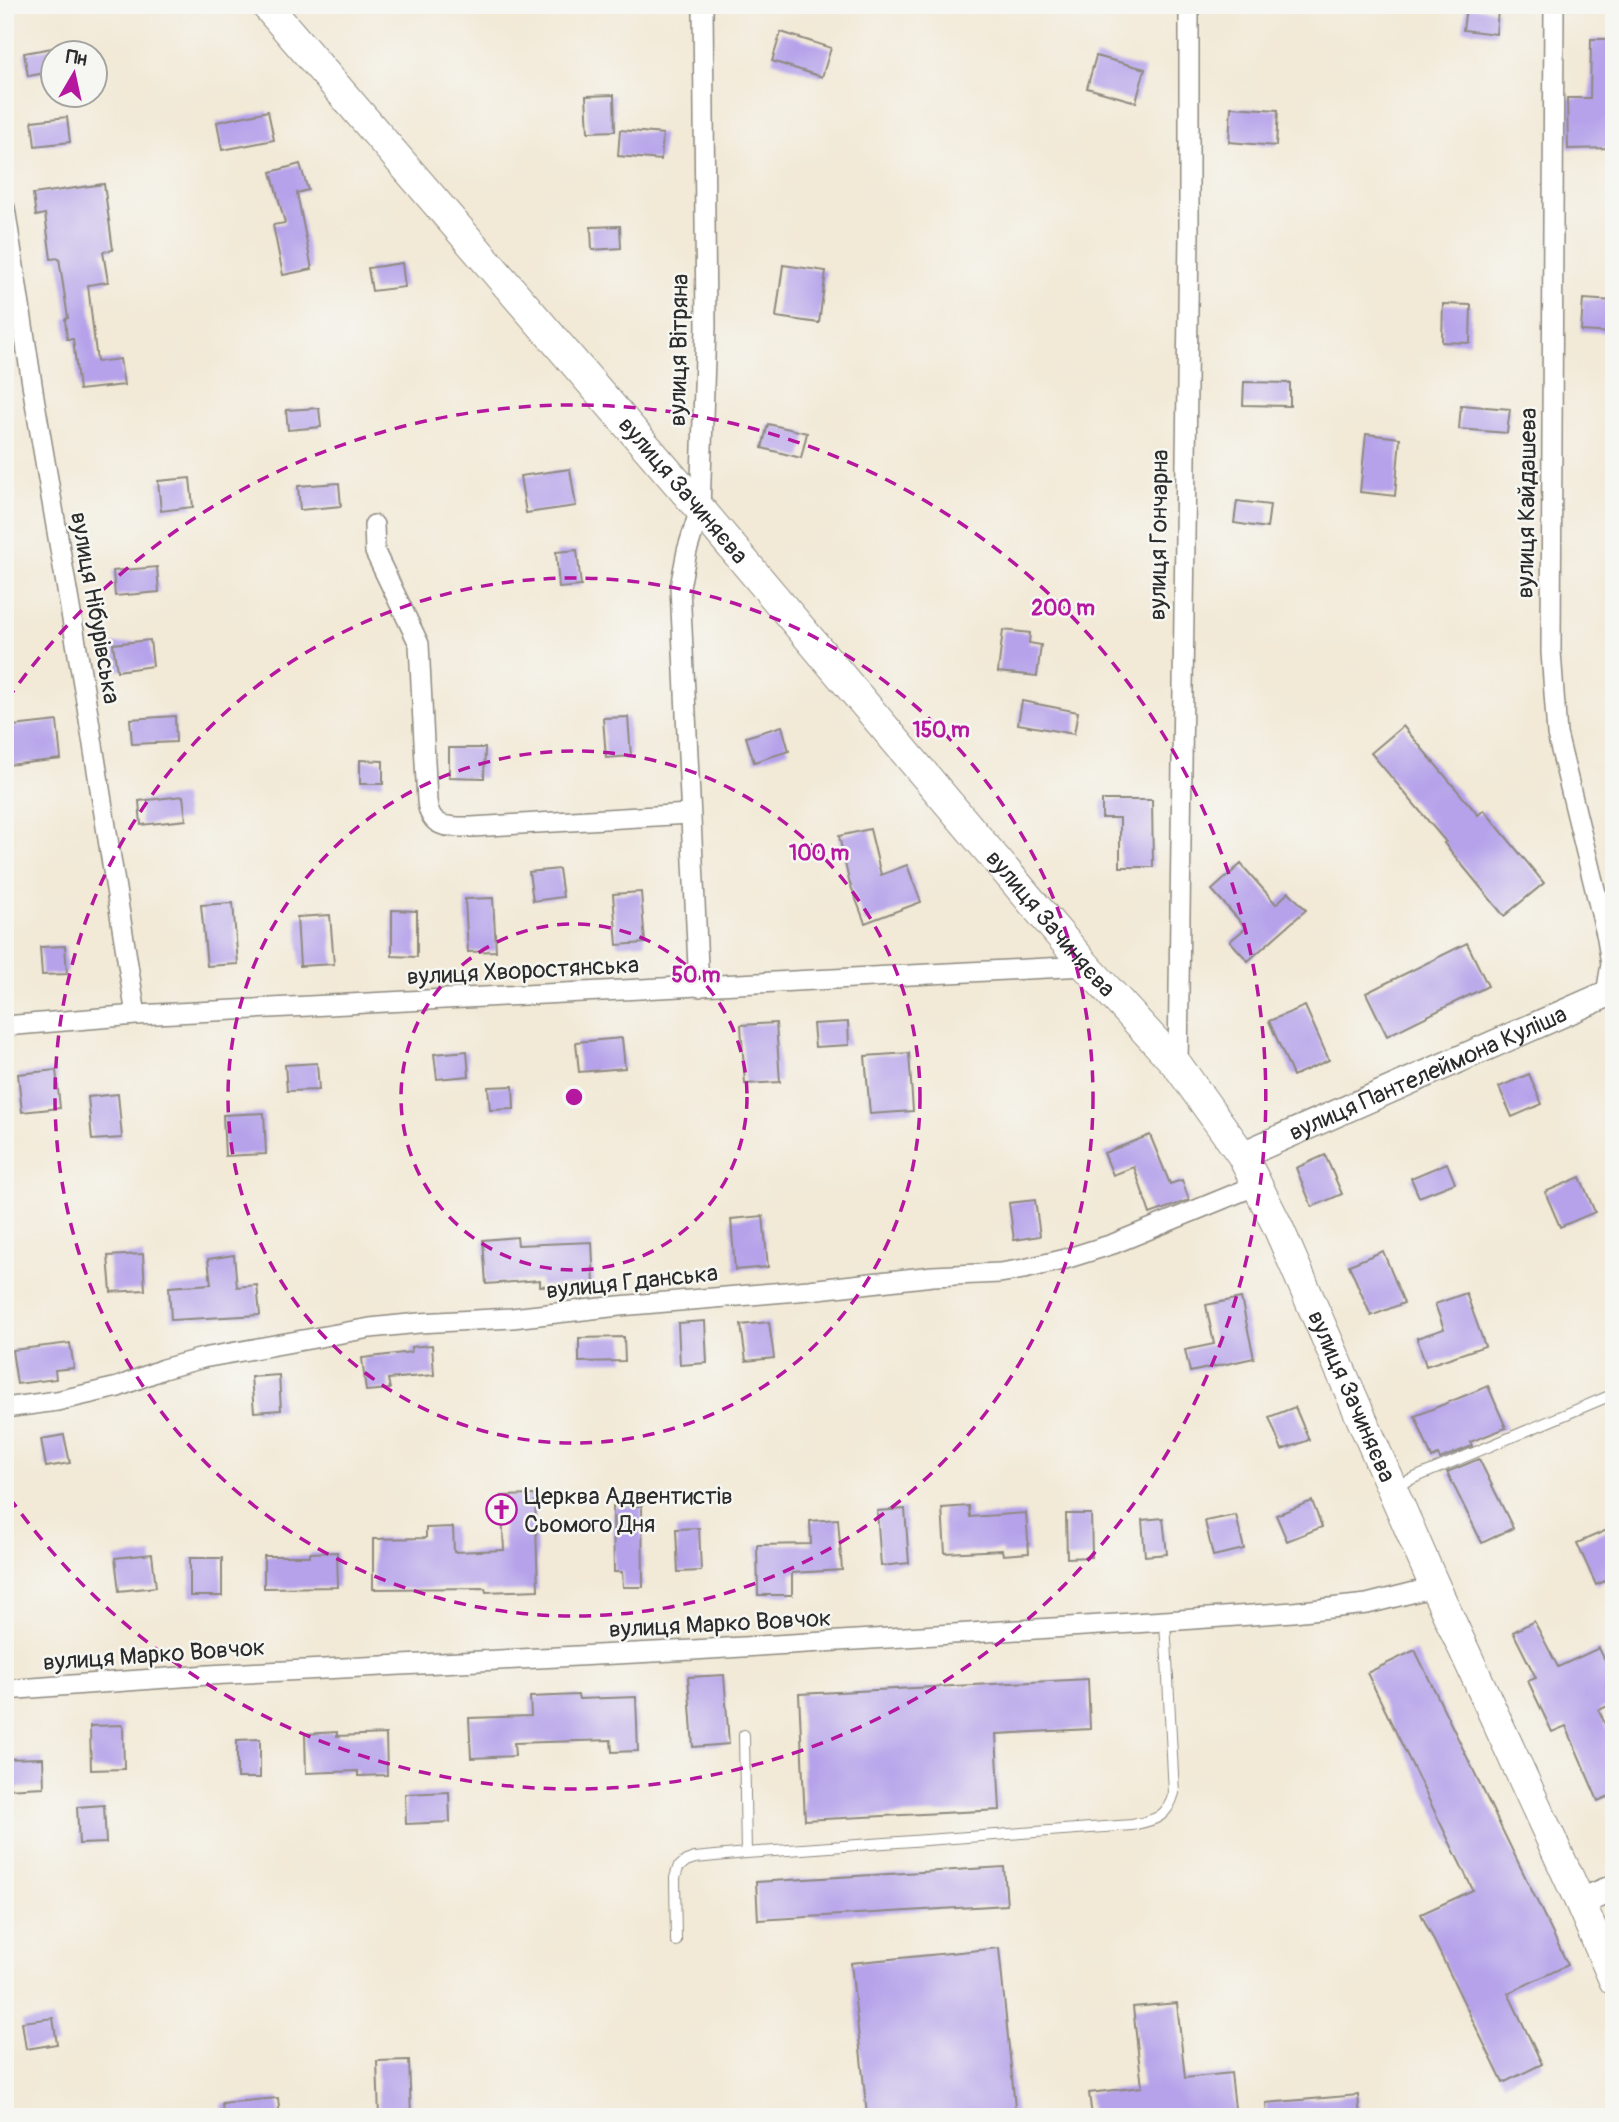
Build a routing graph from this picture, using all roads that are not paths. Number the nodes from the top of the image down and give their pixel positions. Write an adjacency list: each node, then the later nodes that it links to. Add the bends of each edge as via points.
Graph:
1 (266, 5): 6 (main road, вулиця Зачиняєва)
2 (703, 5): 6 (street, вулиця Вітряна, via 706,327)
3 (1189, 5): 14 (street, вулиця Гончарна)
4 (1554, 5): 11 (street, вулиця Кайдашева, via 1550,652 1557,734 1607,938)
5 (5, 208): 12 (street, вулиця Нібурівська)
6 (699, 509): 8 (street, вулиця Вітряна, via 680,587); 9 (main road, вулиця Зачиняєва)
7 (374, 525): 8 (street, via 375,552 419,644 428,814 436,822 453,827)
8 (690, 814): 10 (street, вулиця Вітряна)
9 (1086, 966): 10 (street, вулиця Хворостянська); 14 (main road, вулиця Зачиняєва)
10 (699, 987): 12 (street, вулиця Хворостянська)
11 (1610, 993): 15 (street, вулиця Пантелеймона Куліша)
12 (135, 1016): 13 (street, вулиця Хворостянська)
13 (5, 1026)
14 (1178, 1066): 15 (main road, вулиця Зачиняєва)
15 (1242, 1155): 16 (main road, вулиця Зачиняєва)
16 (1257, 1185): 18 (street, вулиця Гданська, via 1113,1244 1024,1269 370,1328 203,1358 118,1387); 19 (main road, вулиця Зачиняєва)
17 (1614, 1394): 19 (lane)
18 (5, 1408)
19 (1391, 1487): 20 (main road, вулиця Зачиняєва)
20 (1435, 1587): 21 (street, вулиця Марко Вовчок, via 1367,1604); 26 (main road, вулиця Зачиняєва)
21 (1165, 1622): 22 (street, вулиця Марко Вовчок); 24 (lane, via 1174,1793 1164,1814 1132,1825)
22 (5, 1690)
23 (744, 1735): 24 (lane)
24 (746, 1853): 27 (lane, via 695,1858 678,1868)
25 (1614, 1888): 26 (street)
26 (1580, 1902): 28 (main road, вулиця Зачиняєва)
27 (676, 1941)
28 (1614, 1980)

